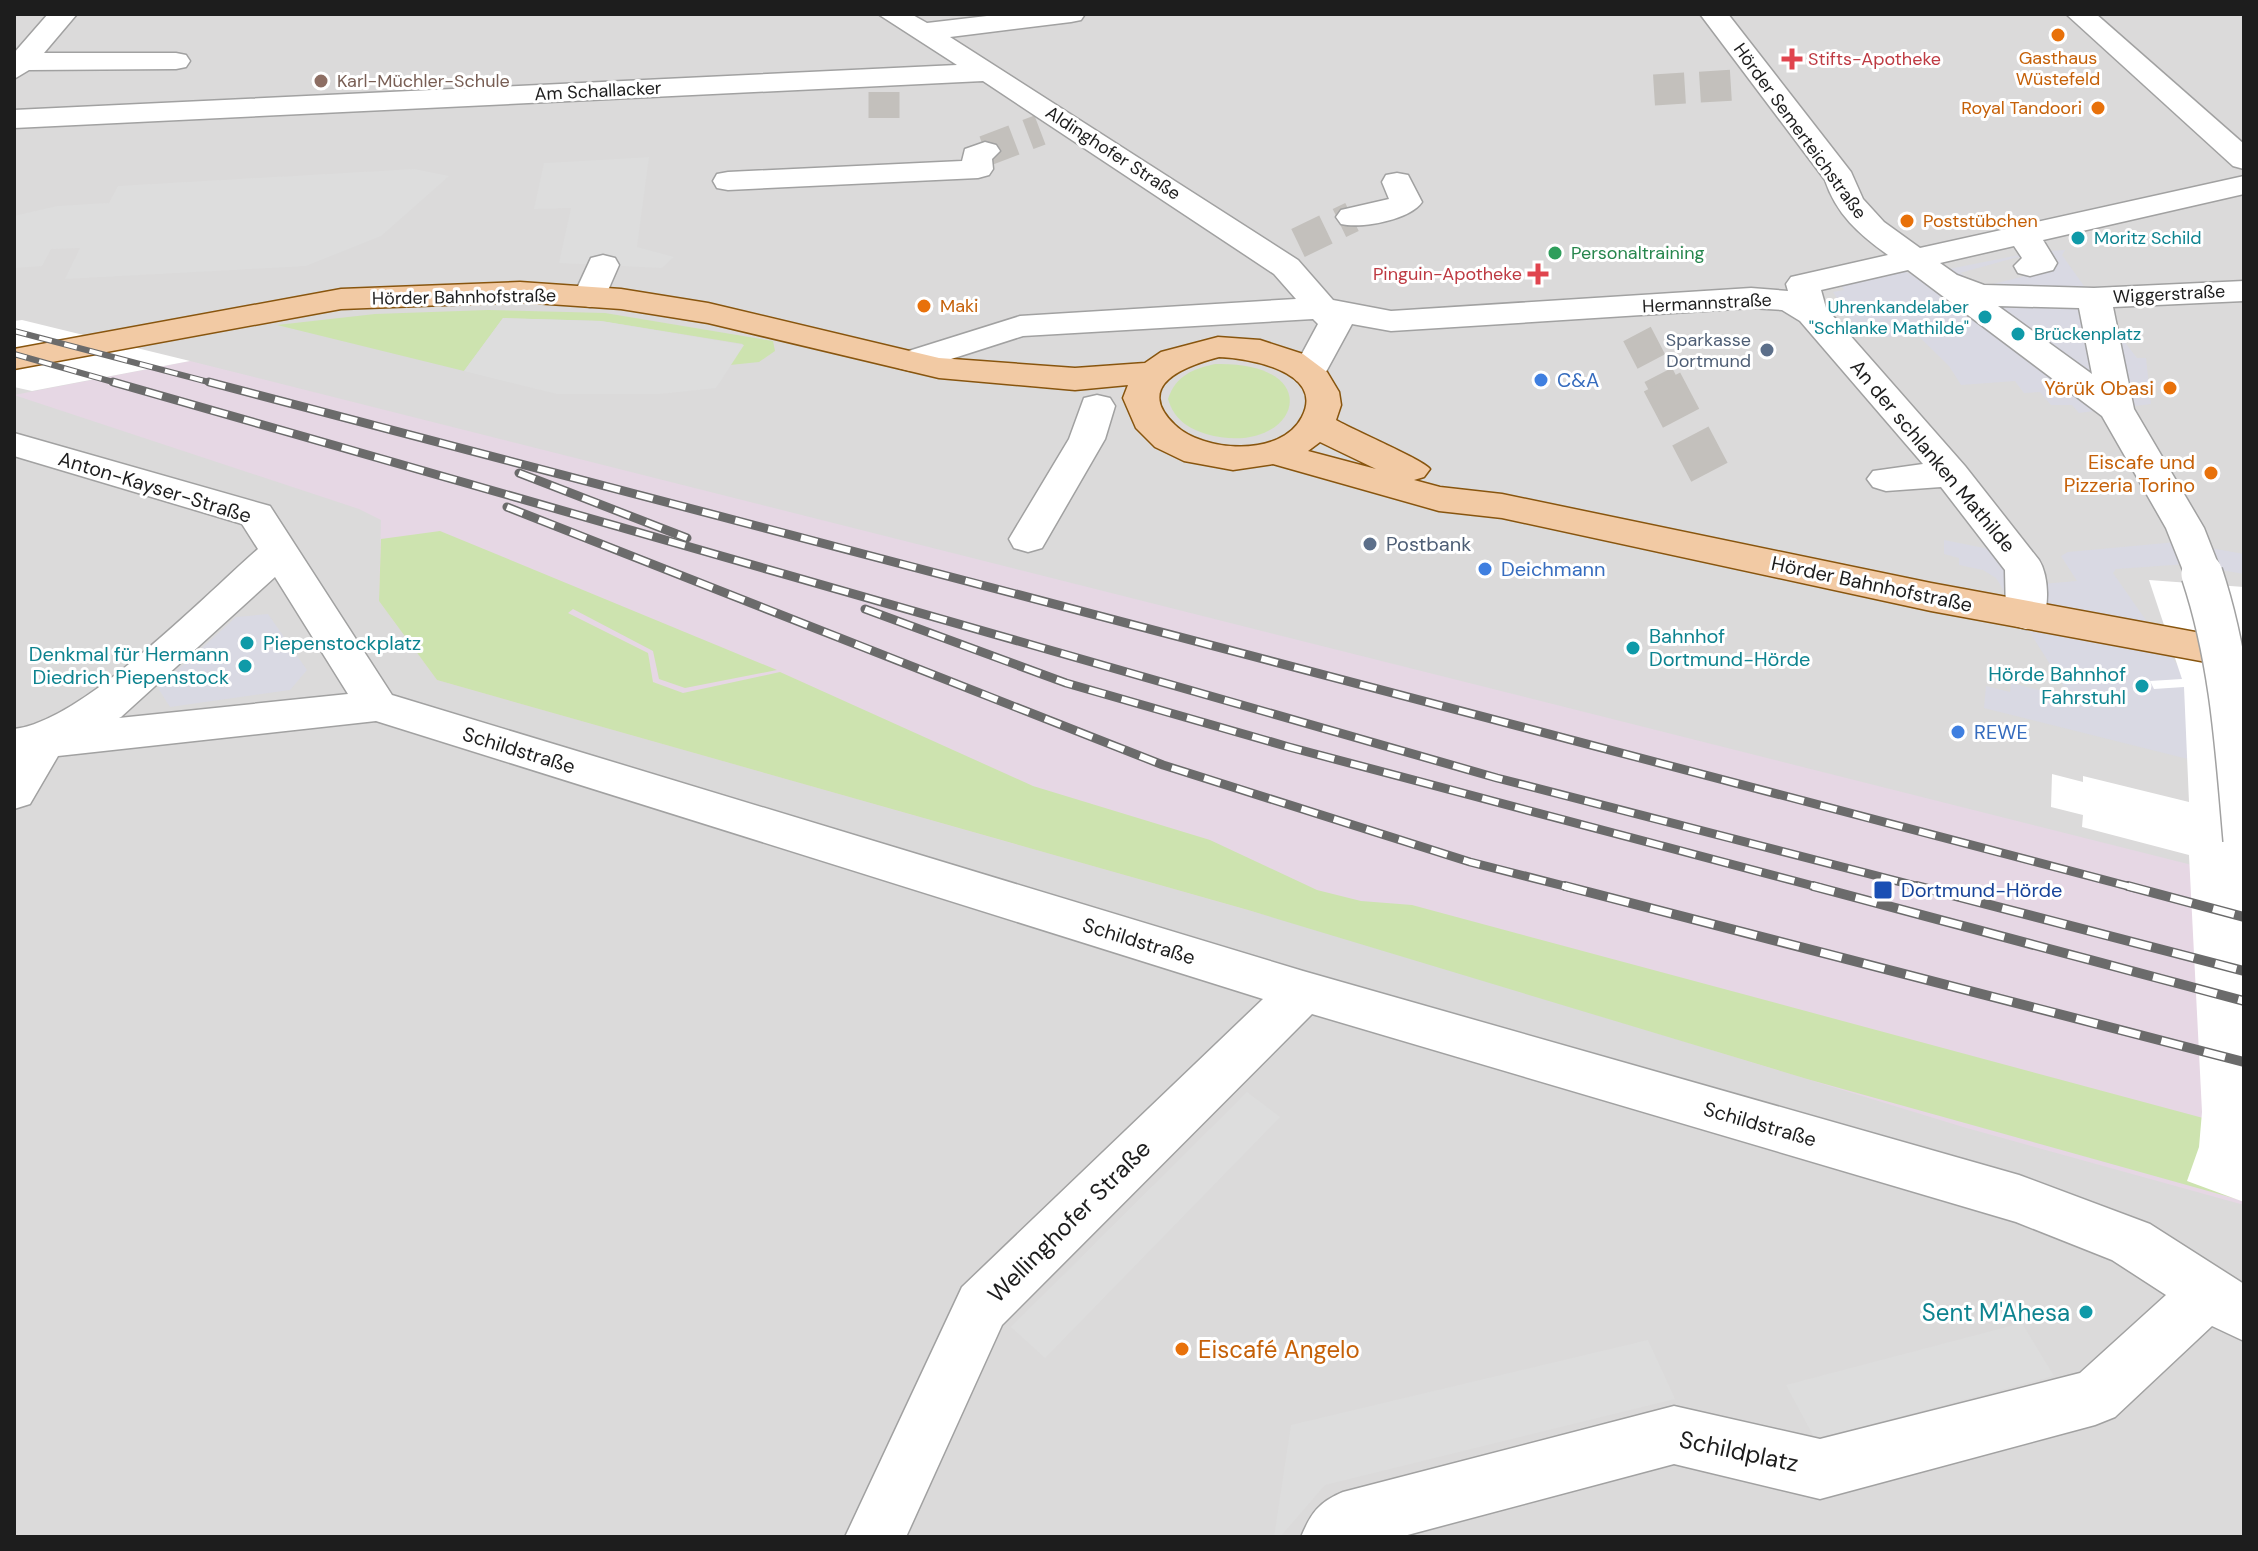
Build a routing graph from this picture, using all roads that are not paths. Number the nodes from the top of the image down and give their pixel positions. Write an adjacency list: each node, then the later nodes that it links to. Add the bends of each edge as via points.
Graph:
1 (63, 14): 8 (street)
2 (892, 14): 6 (street, Aldinghofer Straße)
3 (1071, 14): 6 (street)
4 (1714, 14): 10 (street, Hörder Semerteichstraße)
5 (2080, 14): 14 (street)
6 (923, 32): 9 (street, Aldinghofer Straße)
7 (176, 61): 8 (street)
8 (18, 66)
9 (989, 72): 12 (street, Am Schallacker, via 879,85); 25 (street, Aldinghofer Straße, via 1052,126 1284,250 1286,267)
10 (1766, 83): 11 (street); 21 (street, Hörder Semerteichstraße, via 1840,179 1848,202)
11 (1734, 85)
12 (14, 119)
13 (985, 151): 15 (street, via 976,155 978,169)
14 (2244, 160)
15 (728, 181)
16 (1397, 182): 18 (street, via 1403,205)
17 (2244, 185): 19 (street)
18 (1352, 217)
19 (2023, 234): 21 (street); 24 (street, via 2036,264 2056,283)
20 (603, 265): 23 (street)
21 (1920, 266): 24 (street, Wiggerstraße, via 1978,295); 26 (street, via 1803,284); 33 (street)
22 (2244, 291): 24 (street, Wiggerstraße)
23 (590, 297): 28 (main road, Hörder Bahnhofstraße, via 520,292 341,299); 29 (main road, Hörder Bahnhofstraße, via 708,313)
24 (2094, 298): 33 (street)
25 (1320, 308): 26 (street, Hermannstraße, via 1391,321 1751,298 1794,300); 27 (street, via 1297,316); 29 (street, Hermannstraße, via 1020,326); 31 (street, Aldinghofer Straße, via 1335,323)
26 (1826, 309): 38 (street, An der schlanken Mathilde)
27 (1257, 350): 30 (main road, via 1199,350); 31 (main road)
28 (14, 359)
29 (925, 364): 30 (main road, Hörder Bahnhofstraße, via 1075,379); 32 (main road, Hörder Bahnhofstraße, via 966,385 1015,397)
30 (1152, 373): 34 (main road, via 1143,385)
31 (1309, 374): 35 (main road, via 1321,391 1324,409)
32 (1097, 406): 34 (main road, Hörder Bahnhofstraße); 41 (street, via 1087,439)
33 (2116, 409): 48 (street, bridge, via 2174,506 2220,629 2239,755)
34 (1143, 416): 37 (main road, via 1165,439 1193,452 1225,458)
35 (1318, 425): 37 (main road, via 1298,443); 40 (main road, Hörder Bahnhofstraße, via 1367,453)
36 (14, 444): 42 (street, Anton-Kayser-Straße, via 256,515)
37 (1275, 453): 40 (main road, Hörder Bahnhofstraße, via 1439,499)
38 (1952, 474): 39 (street); 43 (street, An der schlanken Mathilde, via 2025,569)
39 (1886, 479)
40 (1502, 506): 43 (main road, Hörder Bahnhofstraße)
41 (1028, 539)
42 (280, 551): 45 (street); 46 (street, via 106,706)
43 (2026, 615): 44 (main road, Hörder Bahnhofstraße)
44 (2244, 655)
45 (377, 706): 46 (street, Schildstraße); 49 (street, Schildstraße)
46 (30, 743): 47 (street)
47 (14, 792)
48 (2244, 840)
49 (1303, 991): 50 (street, Schildstraße, via 2019,1199 2131,1242); 51 (street, Wellinghofer Straße, via 982,1306)
50 (2227, 1302): 52 (street, Schildplatz, via 2165,1335 2095,1397 1820,1469 1674,1435 1343,1522)
51 (875, 1537)
52 (1331, 1537)

